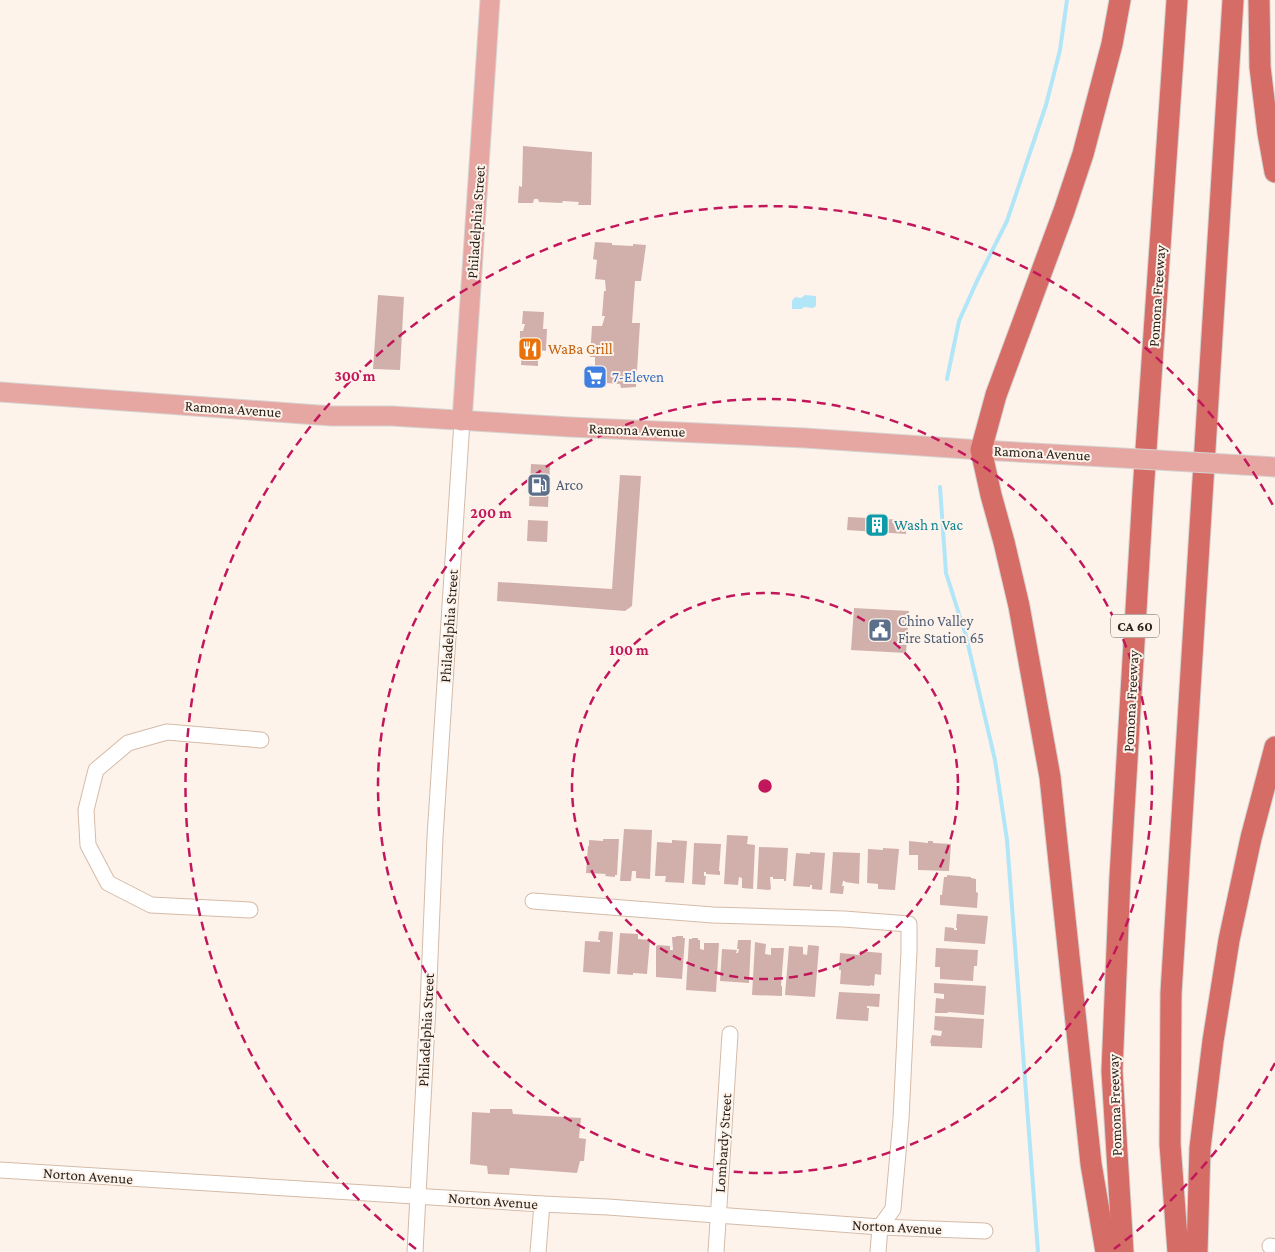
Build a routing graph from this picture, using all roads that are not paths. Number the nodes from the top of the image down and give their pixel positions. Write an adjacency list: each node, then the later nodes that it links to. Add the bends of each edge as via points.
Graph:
1 (490, 0): 8 (main road, Philadelphia Street)
2 (1120, 0): 9 (highway, via 1112,44 1083,154 996,395)
3 (1177, 0): 27 (highway, Pomona Freeway / CA 60, via 1120,877 1112,1070)
4 (1233, 0): 28 (highway, via 1171,993 1170,1144)
5 (1259, 0): 6 (highway, via 1260,67)
6 (1275, 172)
7 (0, 392): 8 (main road, Ramona Avenue, via 332,416)
8 (462, 421): 9 (main road, Ramona Avenue); 17 (street, Philadelphia Street, via 435,837)
9 (982, 450): 10 (main road, Ramona Avenue, bridge); 26 (highway, via 1018,606 1050,777 1091,1164)
10 (1275, 467)
11 (261, 740): 14 (street, via 167,732 128,743 96,770 86,810 88,845 108,882 151,904)
12 (1275, 747): 29 (highway, via 1248,848 1212,1041 1200,1148)
13 (533, 901): 20 (street, via 909,924 901,1119 893,1209)
14 (250, 910)
15 (730, 1034): 19 (street, Lombardy Street)
16 (0, 1170): 17 (street, Norton Avenue)
17 (418, 1196): 18 (street, Norton Avenue); 22 (street, Philadelphia Street)
18 (542, 1204): 19 (street, Norton Avenue); 23 (street)
19 (718, 1214): 20 (street, Norton Avenue); 24 (street, Lombardy Street)
20 (880, 1227): 21 (street, Norton Avenue); 25 (street)
21 (985, 1231)
22 (415, 1252)
23 (538, 1252)
24 (716, 1252)
25 (878, 1252)
26 (1106, 1252)
27 (1123, 1252)
28 (1178, 1252)
29 (1196, 1252)

